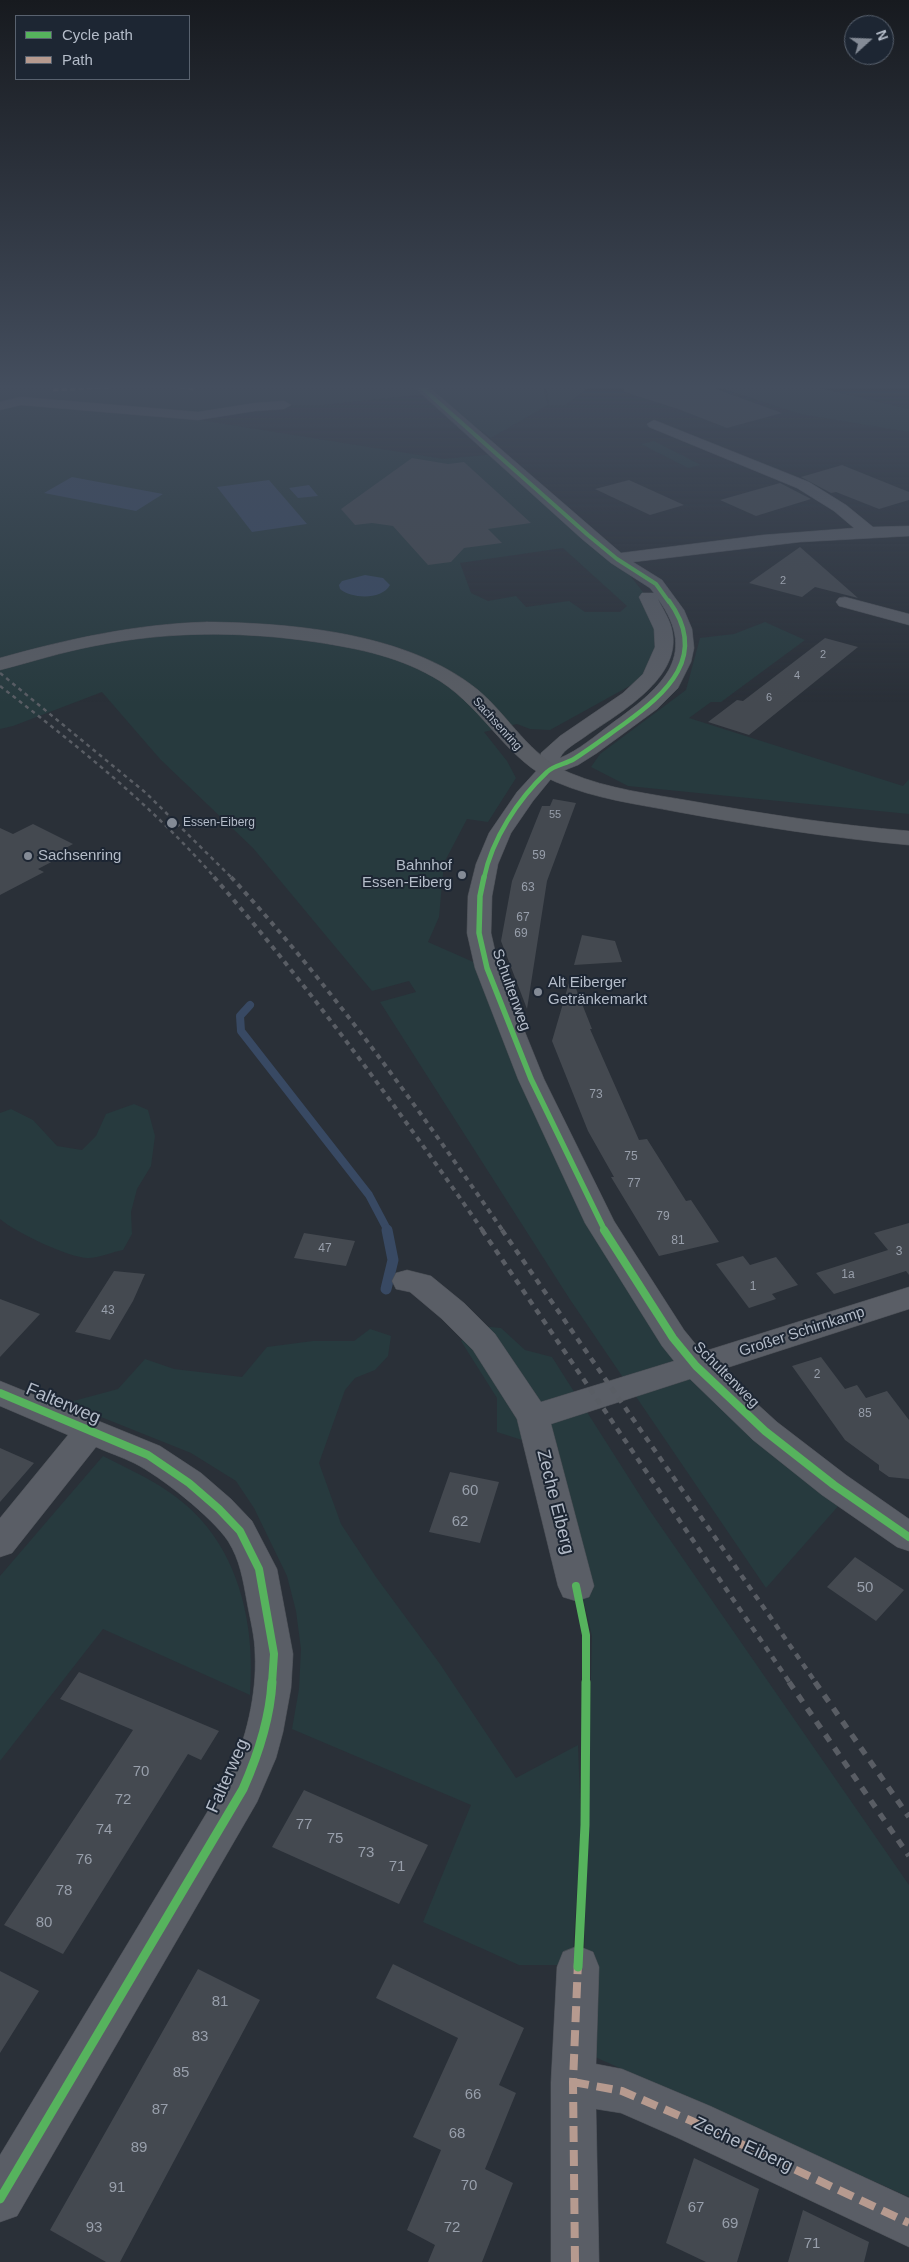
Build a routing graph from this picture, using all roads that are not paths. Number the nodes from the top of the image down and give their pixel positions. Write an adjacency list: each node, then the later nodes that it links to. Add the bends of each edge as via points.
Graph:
1 (540, 493): 5 (street, Schultenweg)
2 (815, 493): 3 (street)
3 (868, 531): 4 (street); 5 (street)
4 (909, 531)
5 (617, 559): 9 (street, Schultenweg, via 649,578 666,595 683,629 685,648 682,662 671,684 650,705 571,761)
6 (845, 602): 7 (street)
7 (909, 620)
8 (8, 662): 9 (street, Sachsenring, via 96,640 191,628 249,629 352,642 410,657 463,688 529,758)
9 (548, 770): 10 (street, Sachsenring, via 582,784 621,794 808,828); 13 (street, Schultenweg, via 500,834 487,864 480,896 479,933 487,968 531,1079 600,1223 673,1338)
10 (909, 838)
11 (407, 1281): 15 (street, Zeche Eiberg, via 420,1284 484,1342)
12 (909, 1298): 13 (street, Großer Schirnkamp)
13 (696, 1366): 15 (street); 17 (street, Schultenweg, via 773,1437 834,1485)
14 (0, 1394): 16 (street, Falterweg)
15 (533, 1417): 19 (street, Zeche Eiberg)
16 (90, 1431): 18 (street, Falterweg); 22 (street, Falterweg, via 148,1455 189,1483 240,1531 259,1569 267,1605 274,1654 272,1688 256,1758 243,1789)
17 (909, 1537)
18 (0, 1543)
19 (576, 1586)
20 (578, 1967): 21 (street)
21 (573, 2082): 23 (street, Zeche Eiberg, via 622,2091); 24 (street)
22 (0, 2199)
23 (909, 2222)
24 (575, 2262)

